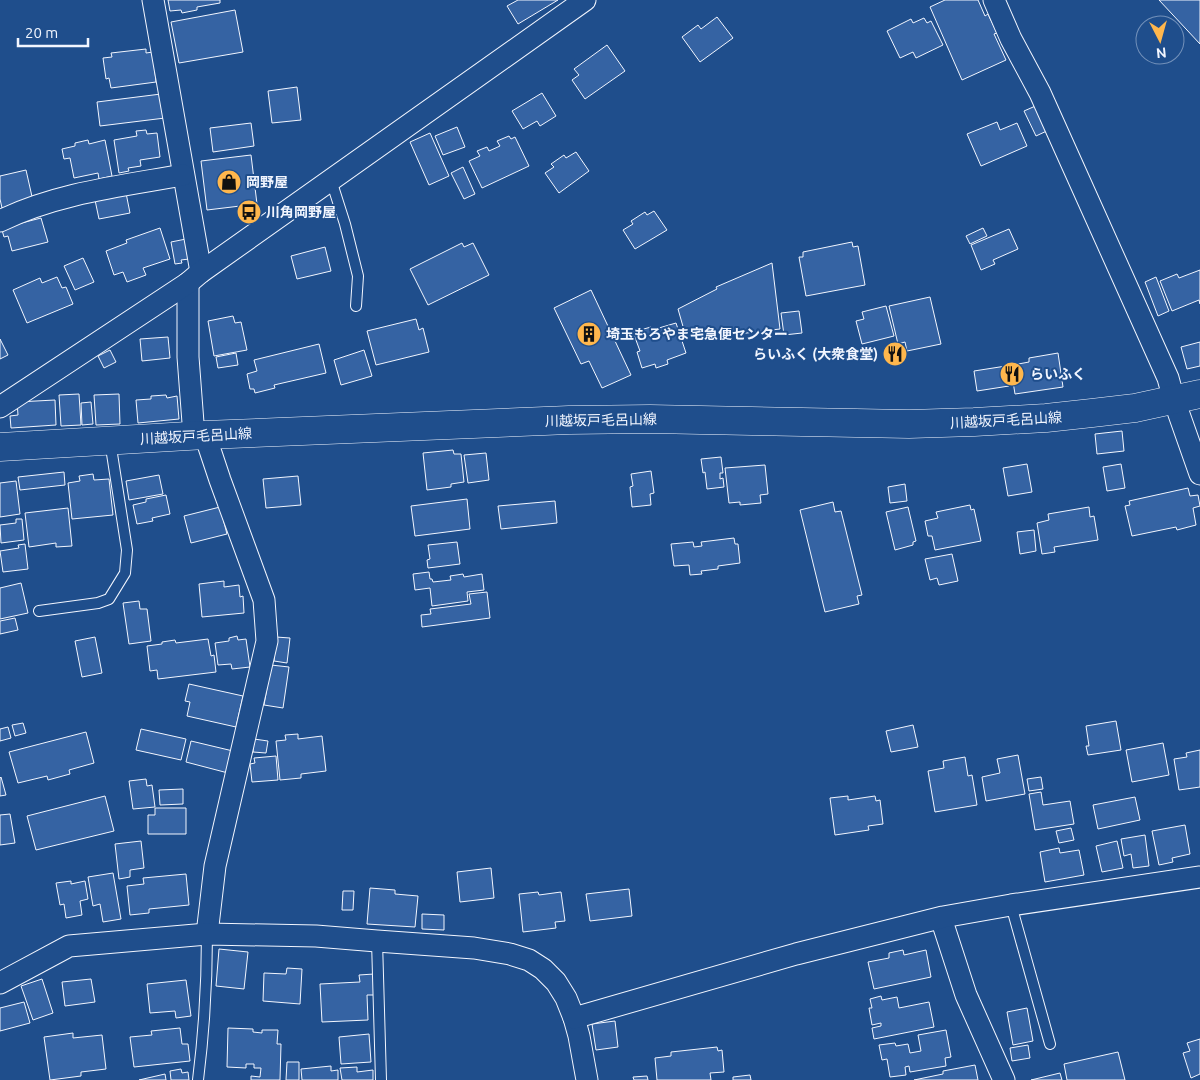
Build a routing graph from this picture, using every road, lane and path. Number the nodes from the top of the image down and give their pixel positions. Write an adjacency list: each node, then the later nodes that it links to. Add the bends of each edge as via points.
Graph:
1 (152, 0): 4 (street)
2 (585, 0): 5 (street)
3 (994, 0): 9 (street, via 1040,93 1168,378)
4 (183, 175): 6 (street, via 84,192); 7 (street)
5 (331, 180): 7 (street); 8 (lane, via 358,276)
6 (0, 220)
7 (194, 277): 10 (street); 11 (street, via 188,357)
8 (356, 306)
9 (1187, 397): 11 (main road, 川越坂戸毛呂山線, via 1135,408 965,423 632,419); 14 (street)
10 (0, 407)
11 (200, 436): 12 (main road, 川越坂戸毛呂山線); 19 (street, via 220,480 264,600 267,641 215,866)
12 (110, 440): 13 (main road, 川越坂戸毛呂山線); 15 (lane, via 127,550 125,573 109,598 98,603)
13 (0, 447)
14 (1200, 474)
15 (39, 611)
16 (1200, 877): 17 (street)
17 (1011, 905): 18 (street); 23 (lane)
18 (941, 918): 22 (street, via 796,954); 27 (street, via 966,995)
19 (207, 934): 20 (street, via 316,936); 21 (street, via 69,946); 24 (lane, via 203,1040)
20 (377, 942): 22 (street, via 474,948 529,960 556,982); 25 (lane)
21 (0, 982)
22 (574, 1018): 26 (street)
23 (1050, 1044)
24 (198, 1080)
25 (381, 1080)
26 (587, 1080)
27 (1004, 1080)

